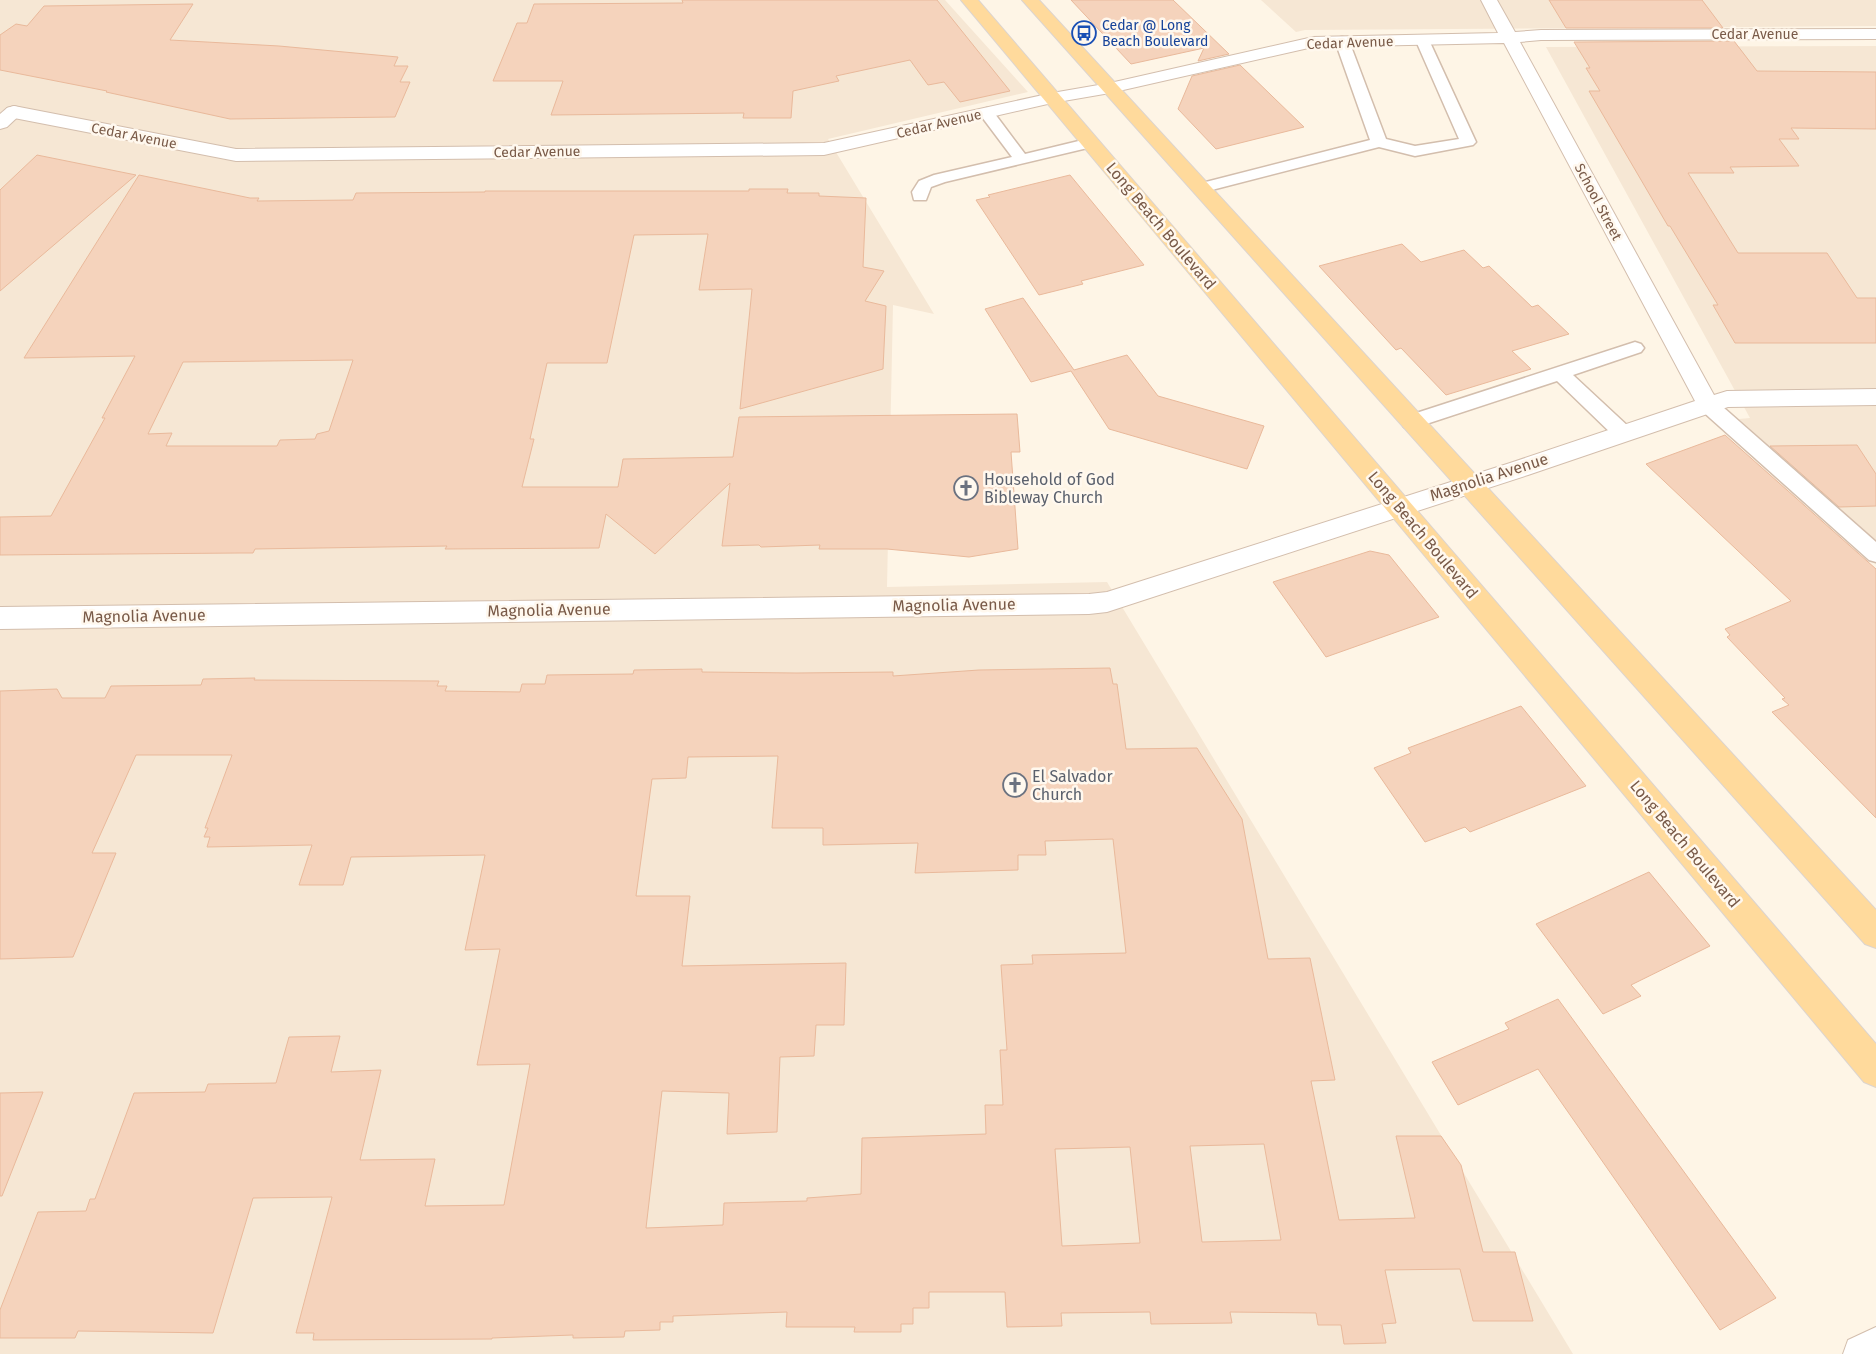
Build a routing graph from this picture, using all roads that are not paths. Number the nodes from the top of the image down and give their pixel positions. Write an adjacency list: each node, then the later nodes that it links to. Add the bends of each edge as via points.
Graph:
1 (969, 0): 9 (main road, Long Beach Boulevard)
2 (1030, 0): 8 (main road)
3 (1489, 0): 5 (street, School Street)
4 (1876, 34): 5 (street, Cedar Avenue, via 1551,35)
5 (1509, 38): 7 (street, Cedar Avenue); 20 (street, School Street)
6 (1342, 41): 7 (street, Cedar Avenue); 8 (street, Cedar Avenue, via 1306,43); 12 (lane)
7 (1423, 41): 12 (lane, via 1468,142 1415,151)
8 (1110, 88): 9 (street, Cedar Avenue); 15 (main road)
9 (1052, 98): 10 (street, Cedar Avenue); 13 (main road, Long Beach Boulevard)
10 (987, 113): 11 (street, Cedar Avenue, via 824,149 236,156); 14 (lane)
11 (5, 115)
12 (1378, 142): 15 (lane)
13 (1091, 143): 14 (lane); 24 (main road, Long Beach Boulevard)
14 (1022, 160): 16 (lane, via 940,178 925,184)
15 (1200, 188): 21 (main road)
16 (920, 197)
17 (1635, 348): 18 (lane)
18 (1560, 373): 21 (lane); 22 (lane)
19 (1876, 397): 20 (street, Magnolia Avenue, via 1727,399)
20 (1708, 405): 22 (street, Magnolia Avenue); 25 (lane)
21 (1411, 422): 23 (main road)
22 (1624, 433): 23 (street, Magnolia Avenue)
23 (1468, 484): 24 (street, Magnolia Avenue); 27 (main road)
24 (1399, 506): 26 (street, Magnolia Avenue, via 1125,597 1089,604); 28 (main road, Long Beach Boulevard)
25 (1876, 554)
26 (0, 618)
27 (1876, 933)
28 (1876, 1070)
29 (1876, 1346): 30 (street)
30 (1862, 1354)

